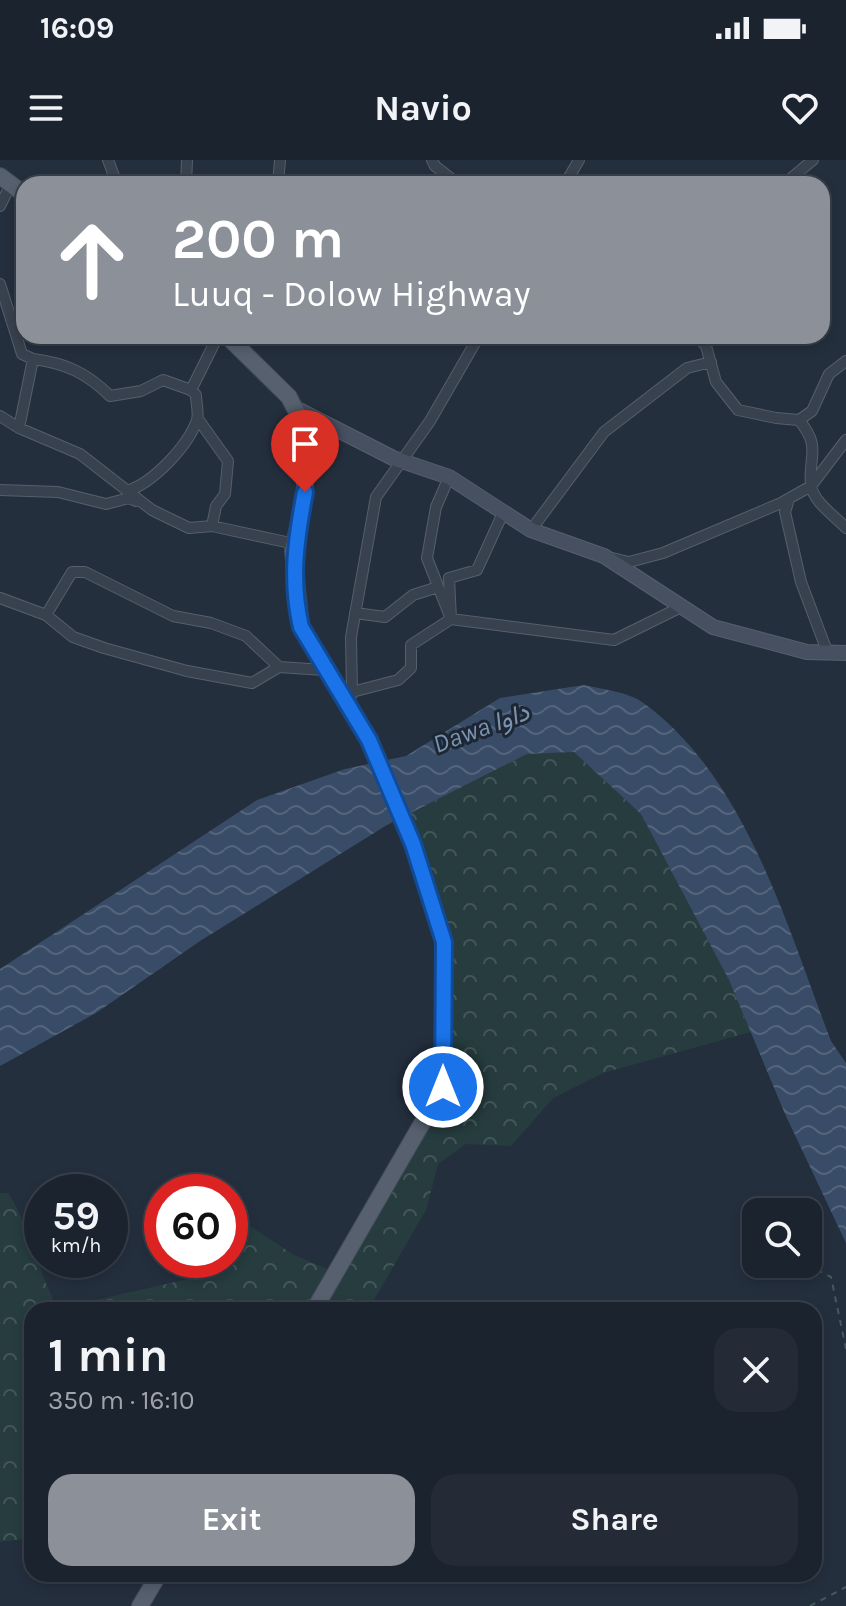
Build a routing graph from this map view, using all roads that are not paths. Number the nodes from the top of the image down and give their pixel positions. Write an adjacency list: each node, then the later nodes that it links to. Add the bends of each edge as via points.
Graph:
1 (432, 160): 3 (street)
2 (813, 160): 4 (street)
3 (448, 176)
4 (794, 176)
5 (12, 185): 6 (street)
6 (0, 206)
7 (0, 284): 8 (street)
8 (16, 335)
9 (19, 344): 14 (street, via 22,354)
10 (214, 344): 17 (street)
11 (235, 344): 18 (main road)
12 (474, 344): 24 (street)
13 (704, 344): 16 (street)
14 (33, 359): 17 (street, via 63,362 110,396 141,391 163,380); 22 (street)
15 (846, 361): 21 (street, via 829,374 812,411)
16 (711, 362): 21 (street, via 716,382 738,410); 34 (street, via 687,368 604,432)
17 (191, 390): 20 (street)
18 (297, 409): 24 (main road); 35 (main road, via 307,451)
19 (0, 416): 22 (street)
20 (198, 419): 28 (street, via 158,475); 32 (street, via 228,461 225,494)
21 (799, 420): 26 (street, via 815,454)
22 (19, 428): 28 (street, via 80,454)
23 (846, 440): 26 (street)
24 (401, 461): 25 (main road); 40 (street, via 376,497)
25 (449, 477): 31 (main road); 37 (street, via 436,507 427,558)
26 (811, 486): 29 (street); 33 (street)
27 (0, 490): 30 (street, via 58,492 106,504 129,498)
28 (127, 491): 30 (street)
29 (789, 499): 36 (street, via 663,553 629,562); 43 (street, via 785,512 801,582)
30 (152, 510): 32 (street, via 189,528)
31 (503, 513): 34 (main road); 42 (street, via 477,570 449,578)
32 (212, 526): 35 (street)
33 (846, 528)
34 (531, 530): 36 (main road)
35 (295, 544): 46 (main road, via 298,617)
36 (604, 556): 39 (main road)
37 (438, 587): 40 (street, via 413,595 385,617); 42 (street)
38 (0, 598): 41 (street)
39 (681, 607): 42 (street, via 614,640); 43 (main road, via 713,627 807,652)
40 (355, 613): 47 (street)
41 (46, 615): 45 (street, via 73,637 187,671 252,683); 45 (street, via 72,572 85,572 173,616 246,636)
42 (451, 619): 47 (street, via 411,645 411,668 398,680)
43 (827, 651): 44 (main road)
44 (846, 653)
45 (279, 667): 46 (street)
46 (324, 670): 47 (main road)
47 (350, 699): 48 (main road, via 413,844 444,942 443,1087)
48 (319, 1302)
49 (154, 1582): 50 (main road)
50 (140, 1606)

